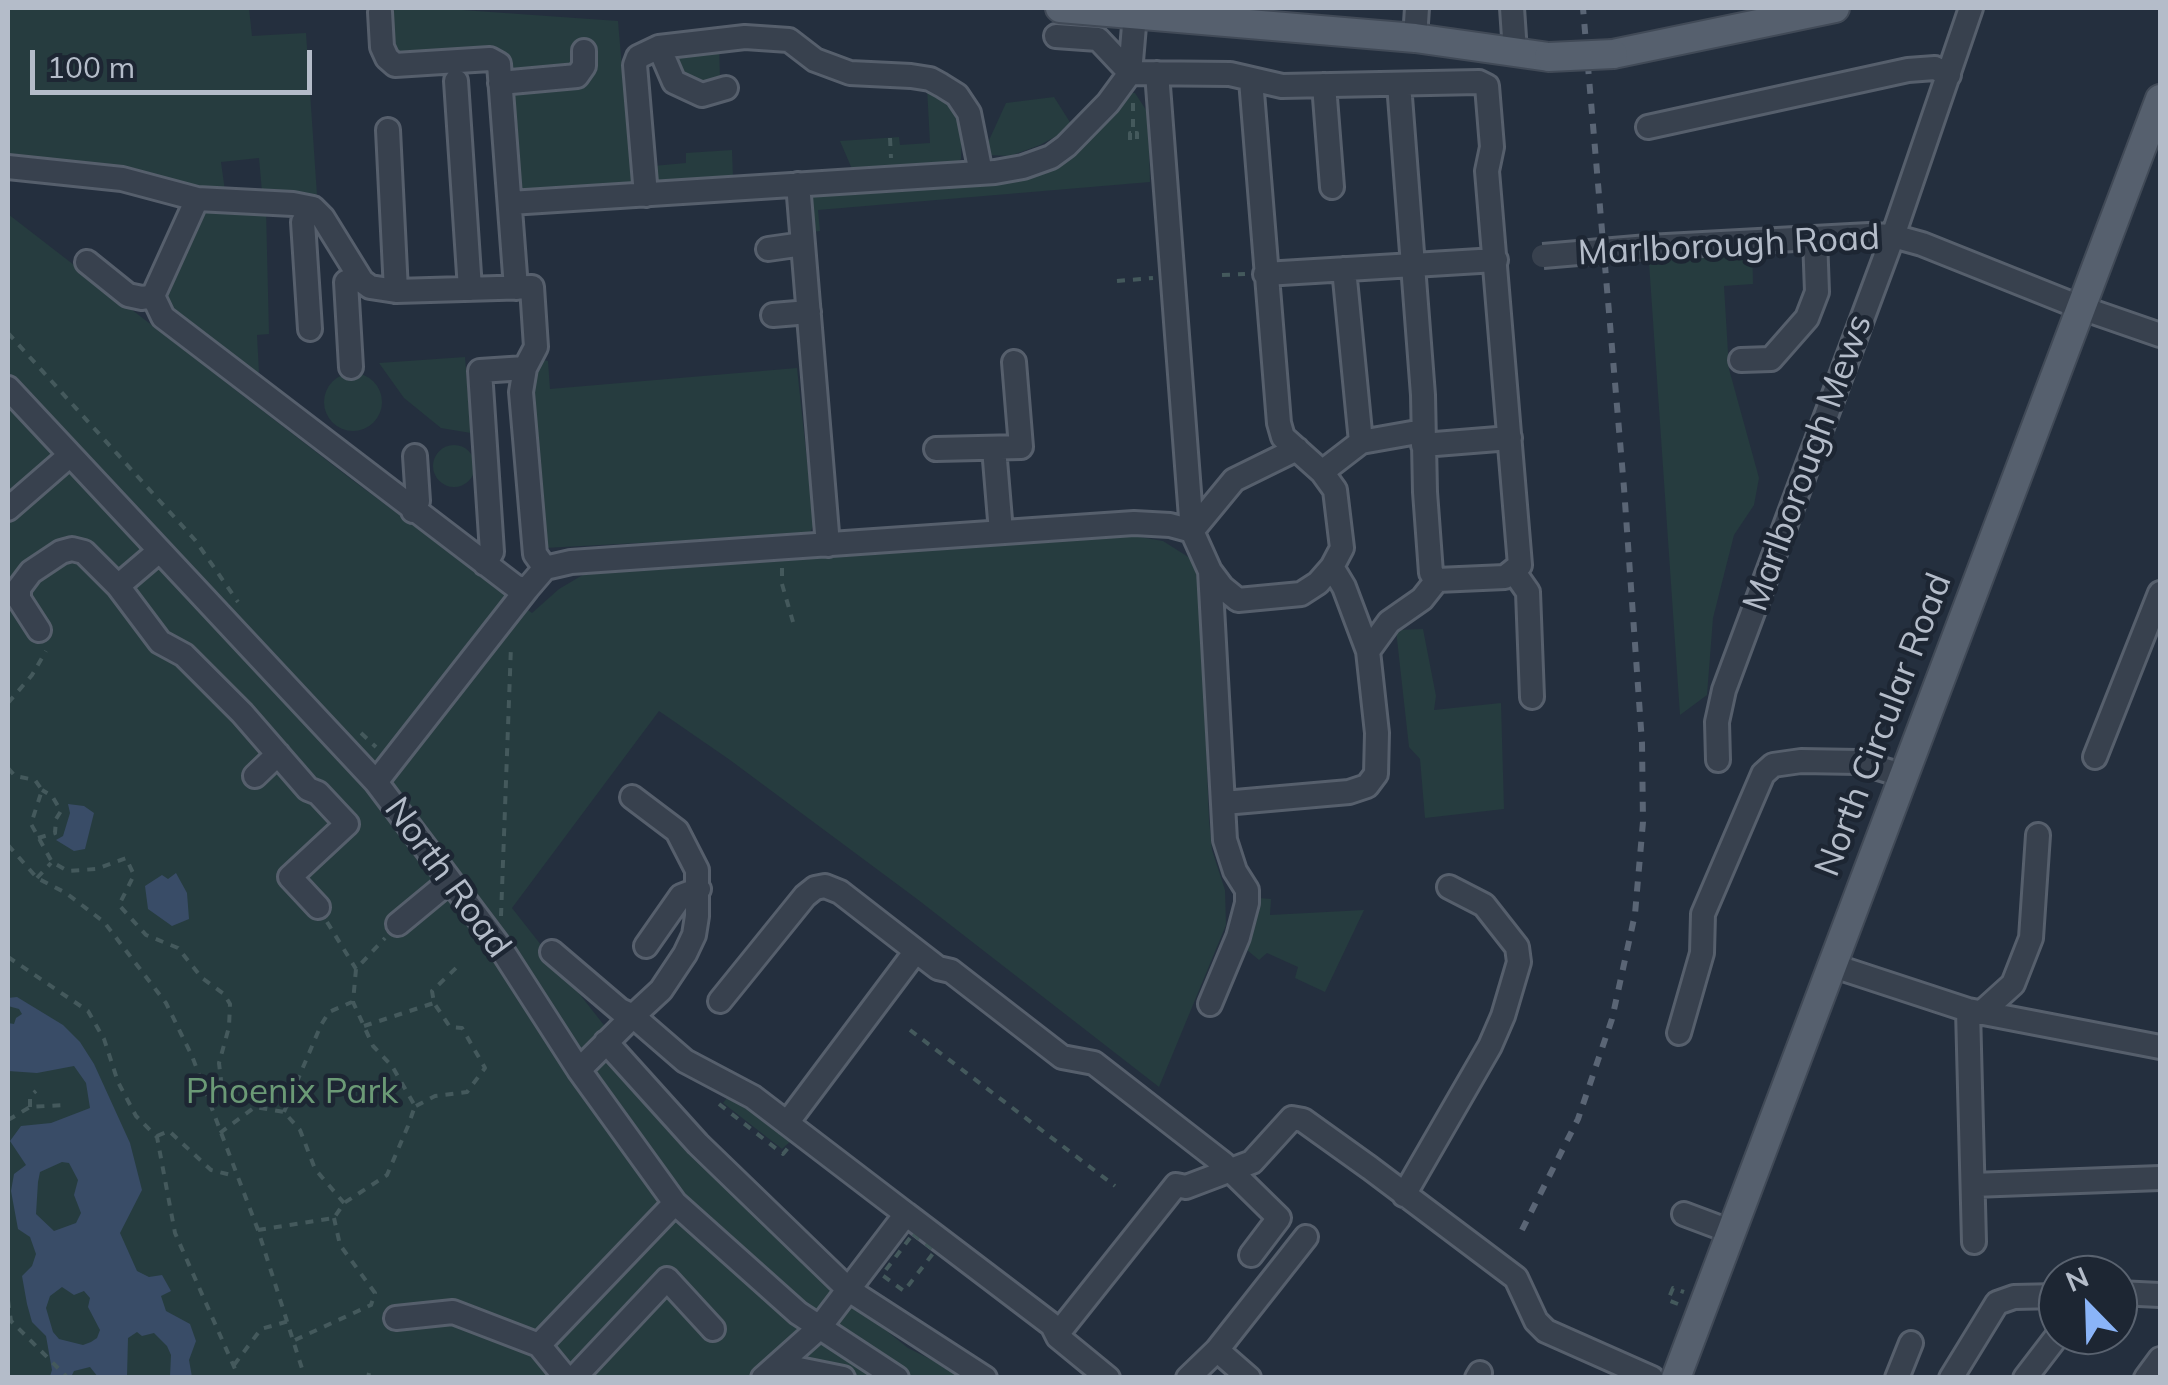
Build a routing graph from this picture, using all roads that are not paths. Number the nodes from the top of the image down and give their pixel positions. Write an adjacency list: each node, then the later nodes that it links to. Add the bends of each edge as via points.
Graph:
1 (1060, 8): 8 (main road)
2 (1417, 8): 11 (street)
3 (1512, 8): 14 (street)
4 (1834, 8): 6 (main road)
5 (1971, 8): 17 (street, Marlborough Mews)
6 (1803, 10): 9 (main road)
7 (380, 12): 20 (street, via 382,47 395,64 490,59 499,64)
8 (1134, 14): 11 (main road); 15 (street)
9 (1760, 14): 14 (main road, bridge, via 1613,54)
10 (1056, 36): 15 (street, via 1098,40)
11 (1416, 38): 14 (main road)
12 (659, 47): 23 (street, via 674,82 702,95); 28 (street, via 772,37 850,74 930,79 957,95 969,113); 31 (street, via 634,65)
13 (584, 51): 20 (street, via 577,76)
14 (1515, 52)
15 (1130, 73): 16 (street); 28 (street, via 1084,132 1050,157)
16 (1156, 73): 18 (street); 72 (street)
17 (1949, 75): 25 (street, via 1935,68 1908,70); 35 (street, Marlborough Mews)
18 (1251, 80): 22 (street); 44 (street)
19 (456, 81): 48 (street)
20 (500, 83): 33 (street)
21 (1399, 84): 22 (street); 40 (street, via 1487,86 1492,147 1486,171); 42 (street)
22 (1324, 85): 30 (street)
23 (726, 88)
24 (2160, 99): 51 (main road, North Circular Road)
25 (1648, 127)
26 (388, 130): 49 (street)
27 (8, 166): 32 (street, via 122,179)
28 (980, 172): 29 (street)
29 (798, 184): 31 (street); 37 (street)
30 (1332, 188)
31 (646, 195): 33 (street)
32 (197, 200): 45 (street, via 313,208); 50 (street)
33 (510, 203): 47 (street)
34 (303, 222): 46 (street)
35 (1894, 236): 36 (street, Marlborough Road); 51 (street, Marlborough Road); 90 (street, Marlborough Mews, via 1724,690)
36 (1815, 238): 39 (street, Marlborough Road, bridge); 56 (street, via 1817,292 1808,318 1771,359)
37 (803, 244): 38 (street); 52 (street)
38 (768, 249)
39 (1542, 256)
40 (1496, 260): 42 (street); 62 (street)
41 (87, 262): 50 (street, via 128,295)
42 (1414, 265): 43 (street); 61 (street)
43 (1344, 269): 44 (street); 63 (street)
44 (1265, 274): 66 (street, via 1279,423)
45 (354, 281): 46 (street); 49 (street); 58 (street)
46 (307, 285): 54 (street)
47 (534, 287): 48 (street); 59 (street, via 536,347)
48 (470, 289): 49 (street)
49 (396, 291)
50 (153, 296): 71 (street, via 163,317)
51 (2082, 308): 55 (street, Marlborough Road); 92 (main road, North Circular Road)
52 (808, 312): 53 (street); 74 (street)
53 (774, 315)
54 (310, 328)
55 (2160, 335)
56 (1741, 360)
57 (1014, 362): 64 (street, via 1020,447)
58 (351, 368)
59 (525, 368): 76 (street, via 480,371 492,552); 78 (street, via 521,392 534,554)
60 (8, 388): 67 (street, North Road)
61 (1423, 438): 62 (street); 63 (street); 81 (street, via 1431,572)
62 (1510, 438): 80 (street, via 1520,565)
63 (1361, 442): 69 (street)
64 (994, 448): 65 (street); 73 (street)
65 (936, 449)
66 (1296, 450): 69 (street); 72 (street, via 1234,480)
67 (68, 456): 70 (street); 75 (street, North Road)
68 (415, 456): 71 (street, via 418,501)
69 (1322, 472): 77 (street, via 1338,502 1342,548)
70 (8, 509)
71 (412, 511): 76 (street)
72 (1192, 531): 73 (street, via 1134,523); 79 (street)
73 (1001, 532): 74 (street)
74 (828, 545): 78 (street)
75 (158, 552): 82 (street); 93 (street, North Road)
76 (485, 564): 83 (street)
77 (1332, 567): 79 (street, via 1301,594 1238,600); 86 (street)
78 (545, 568): 83 (street)
79 (1210, 571): 95 (street)
80 (1514, 572): 81 (street); 87 (street, via 1528,592)
81 (1438, 580): 86 (street, via 1389,622)
82 (118, 586): 85 (street, via 84,552 61,552 19,588); 88 (street, via 160,642 184,655)
83 (527, 588): 93 (street)
84 (2160, 593): 89 (street)
85 (39, 630)
86 (1368, 651): 95 (street, via 1378,758 1367,786)
87 (1532, 696)
88 (278, 754): 91 (street); 100 (street, via 346,824 290,877)
89 (2095, 757)
90 (1718, 760)
91 (255, 776)
92 (1905, 776): 105 (main road, North Circular Road); 110 (street, via 1858,762 1773,765 1762,774 1703,914 1702,952)
93 (376, 782): 97 (street, North Road)
94 (632, 797): 99 (street, via 686,842)
95 (1224, 803): 107 (street, via 1225,840 1247,903)
96 (2038, 834): 108 (street, via 2031,938 2013,984)
97 (450, 881): 101 (street); 113 (street, North Road)
98 (1449, 887): 118 (street, via 1484,905 1516,947 1519,962 1490,1046)
99 (700, 889): 102 (street, via 681,896); 109 (street, via 685,954)
100 (318, 907)
101 (398, 924)
102 (646, 946)
103 (916, 951): 106 (street, via 840,892 815,888); 114 (street); 115 (street, via 1062,1057 1094,1063)
104 (552, 952): 109 (street)
105 (1834, 966): 108 (street); 122 (main road, North Circular Road)
106 (720, 1001)
107 (1210, 1004)
108 (1975, 1011): 112 (street); 117 (street)
109 (633, 1016): 111 (street); 114 (street, via 685,1062 753,1097)
110 (1680, 1033)
111 (606, 1042): 113 (street); 126 (street, via 698,1144)
112 (2160, 1048)
113 (579, 1070): 119 (street, North Road)
114 (794, 1128): 120 (street)
115 (1230, 1172): 118 (street, via 1252,1162 1292,1118); 125 (street, via 1279,1218); 131 (street, via 1176,1185)
116 (2160, 1178): 117 (street)
117 (1973, 1185): 124 (street)
118 (1404, 1195): 145 (street, via 1516,1278 1546,1331)
119 (675, 1203): 129 (street, North Road); 133 (street)
120 (906, 1214): 126 (street); 131 (street)
121 (1684, 1214): 122 (street)
122 (1732, 1232): 146 (main road, North Circular Road)
123 (1306, 1237): 134 (street)
124 (1974, 1242)
125 (1251, 1255)
126 (850, 1290): 129 (street); 141 (street)
127 (2038, 1296): 148 (street, via 1997,1304)
128 (396, 1318): 133 (street, via 453,1312)
129 (819, 1328): 137 (street); 138 (street, North Road)
130 (712, 1329): 139 (street, via 667,1279)
131 (1055, 1332): 142 (street)
132 (1911, 1343): 147 (street)
133 (540, 1345): 139 (street)
134 (1218, 1350): 143 (street); 144 (street)
135 (2043, 1355): 149 (street)
136 (2160, 1359): 150 (street)
137 (771, 1371): 140 (street)
138 (888, 1372)
139 (570, 1378)
140 (843, 1378)
141 (985, 1378)
142 (1108, 1378)
143 (1188, 1378)
144 (1249, 1378)
145 (1652, 1378)
146 (1676, 1378)
147 (1897, 1378)
148 (1951, 1378)
149 (2025, 1378)
150 (2146, 1378)

